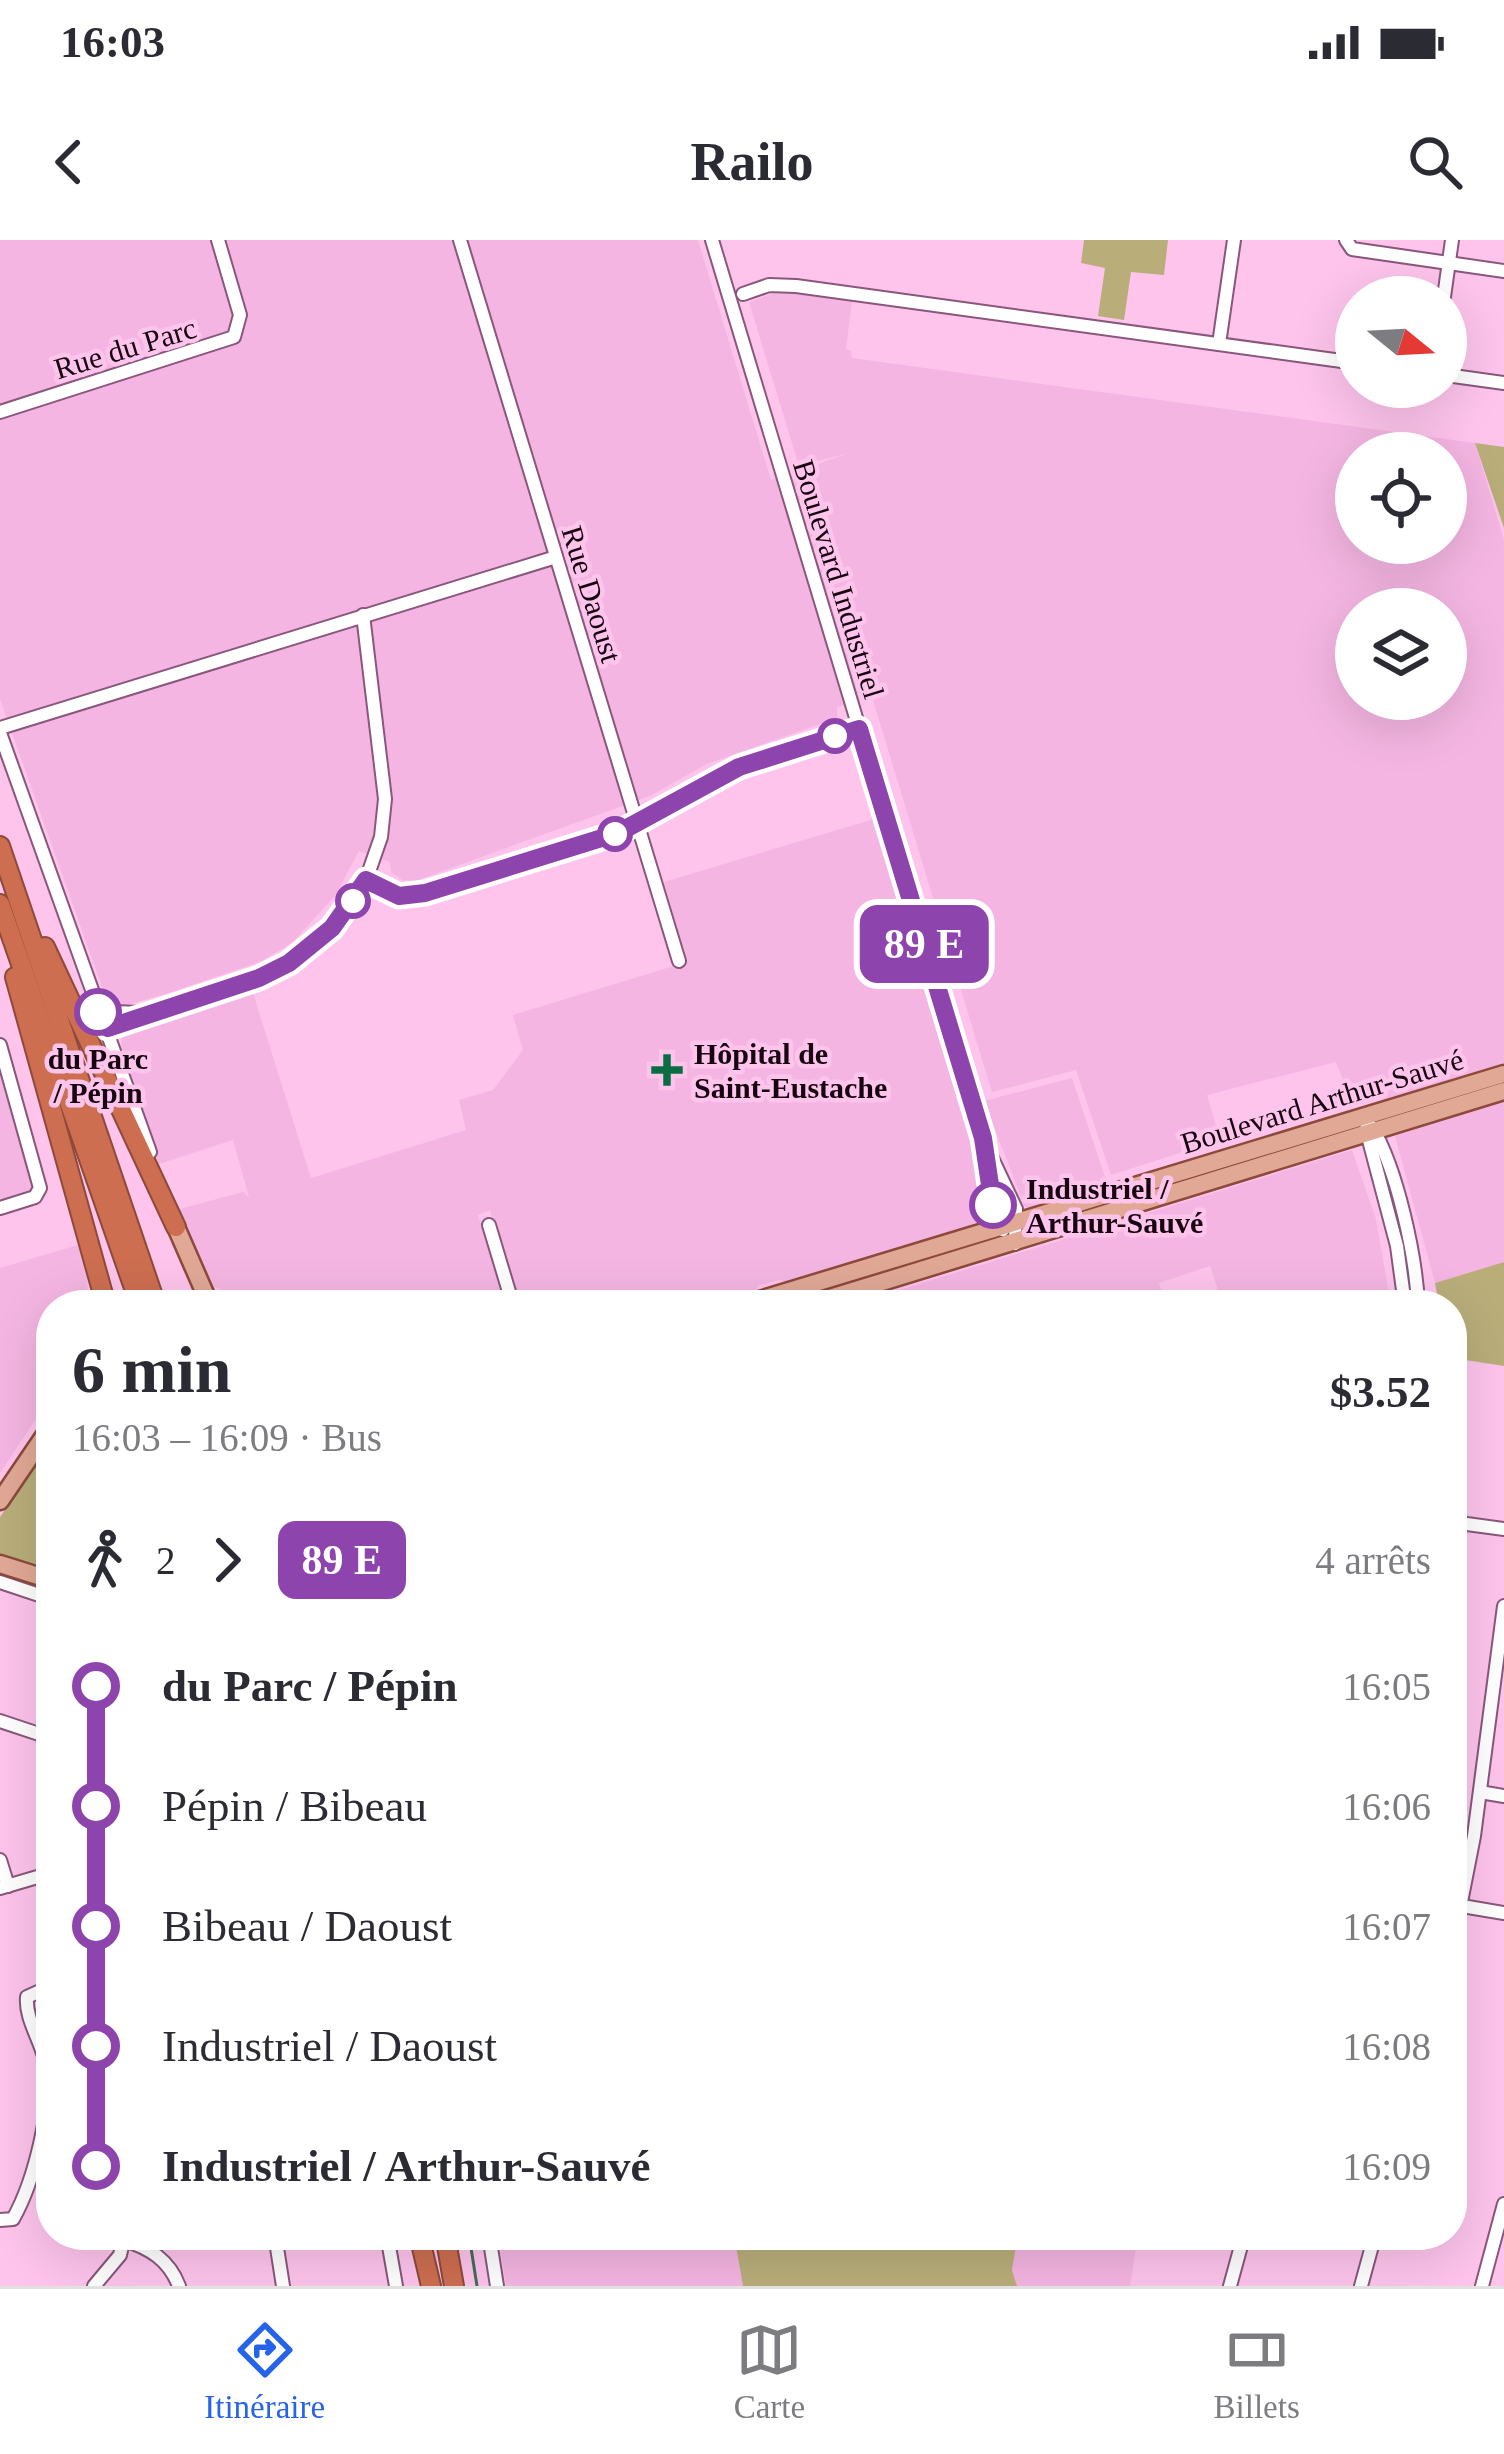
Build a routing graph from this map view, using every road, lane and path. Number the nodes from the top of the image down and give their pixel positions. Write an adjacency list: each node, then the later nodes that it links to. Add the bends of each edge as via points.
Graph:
1 (218, 240): 15 (street, Rue du Parc, via 240,315 234,337)
2 (460, 240): 16 (street, Rue Daoust)
3 (712, 240): 18 (street, Boulevard Industriel)
4 (1234, 240): 11 (street)
5 (1346, 240): 7 (street, via 1352,249)
6 (1452, 240): 7 (street)
7 (1448, 263): 8 (street); 9 (street)
8 (1504, 271)
9 (1446, 276)
10 (743, 294): 11 (street, via 788,285)
11 (1219, 344): 12 (street)
12 (1335, 360)
13 (1467, 378): 14 (street)
14 (1504, 383)
15 (0, 412)
16 (556, 557): 17 (street); 20 (street, Rue Daoust)
17 (363, 615): 19 (street); 23 (street, via 385,799)
18 (859, 729): 20 (street, via 739,767); 34 (street, Boulevard Industriel)
19 (0, 730): 27 (street)
20 (637, 823): 23 (street, via 416,895); 26 (street, Rue Daoust)
21 (0, 846): 22 (highway)
22 (11, 878): 38 (highway); 42 (highway)
23 (366, 880): 28 (street, via 332,928 289,963)
24 (0, 904): 41 (highway)
25 (0, 914): 40 (highway)
26 (679, 961)
27 (90, 991): 28 (street, via 113,1012); 29 (street)
28 (149, 1012): 29 (street)
29 (108, 1028): 38 (street)
30 (0, 1045): 35 (street, via 39,1192)
31 (1504, 1074): 33 (main road, Boulevard Arthur-Sauvé)
32 (1504, 1091): 33 (main road, Boulevard Arthur-Sauvé)
33 (1370, 1132): 36 (main road, Boulevard Arthur-Sauvé); 39 (main road, Boulevard Arthur-Sauvé); 47 (street); 48 (street, via 1403,1217)
34 (983, 1138): 36 (street, Boulevard Industriel, via 987,1177); 36 (street, Boulevard Industriel, via 1014,1205)
35 (0, 1208)
36 (1009, 1224): 39 (street, Boulevard Industriel); 45 (main road, Boulevard Arthur-Sauvé)
37 (489, 1225): 44 (street)
38 (176, 1227): 43 (main road)
39 (1013, 1244): 46 (main road, Boulevard Arthur-Sauvé)
40 (102, 1290)
41 (135, 1290)
42 (151, 1290)
43 (203, 1290)
44 (508, 1290)
45 (792, 1290)
46 (858, 1290)
47 (1403, 1290)
48 (1415, 1290)
49 (36, 1448): 50 (main road)
50 (0, 1501)
51 (1467, 1524): 52 (street)
52 (1504, 1529)
53 (0, 1564): 54 (main road)
54 (36, 1575)
55 (0, 1582): 56 (street)
56 (36, 1595)
57 (1504, 1606): 60 (street)
58 (0, 1721): 59 (street)
59 (36, 1733)
60 (1480, 1792): 61 (street); 63 (street)
61 (1504, 1796)
62 (0, 1860): 65 (street)
63 (1467, 1874)
64 (36, 1877): 65 (street)
65 (4, 1887)
66 (1467, 1907): 67 (street)
67 (1504, 1913)
68 (36, 1993): 69 (street, via 26,2009)
69 (36, 2037)
70 (36, 2151): 72 (street, via 24,2200 13,2218)
71 (1504, 2204): 91 (street)
72 (0, 2220)
73 (121, 2250): 82 (street)
74 (148, 2250): 83 (street, via 173,2269)
75 (278, 2250): 84 (street)
76 (390, 2250): 85 (street)
77 (426, 2250): 86 (highway)
78 (448, 2250): 87 (highway)
79 (491, 2250): 88 (street)
80 (1244, 2250): 89 (street)
81 (1371, 2250): 90 (street)
82 (94, 2286)
83 (179, 2286)
84 (284, 2286)
85 (396, 2286)
86 (434, 2286)
87 (454, 2286)
88 (497, 2286)
89 (1234, 2286)
90 (1361, 2286)
91 (1482, 2286)

